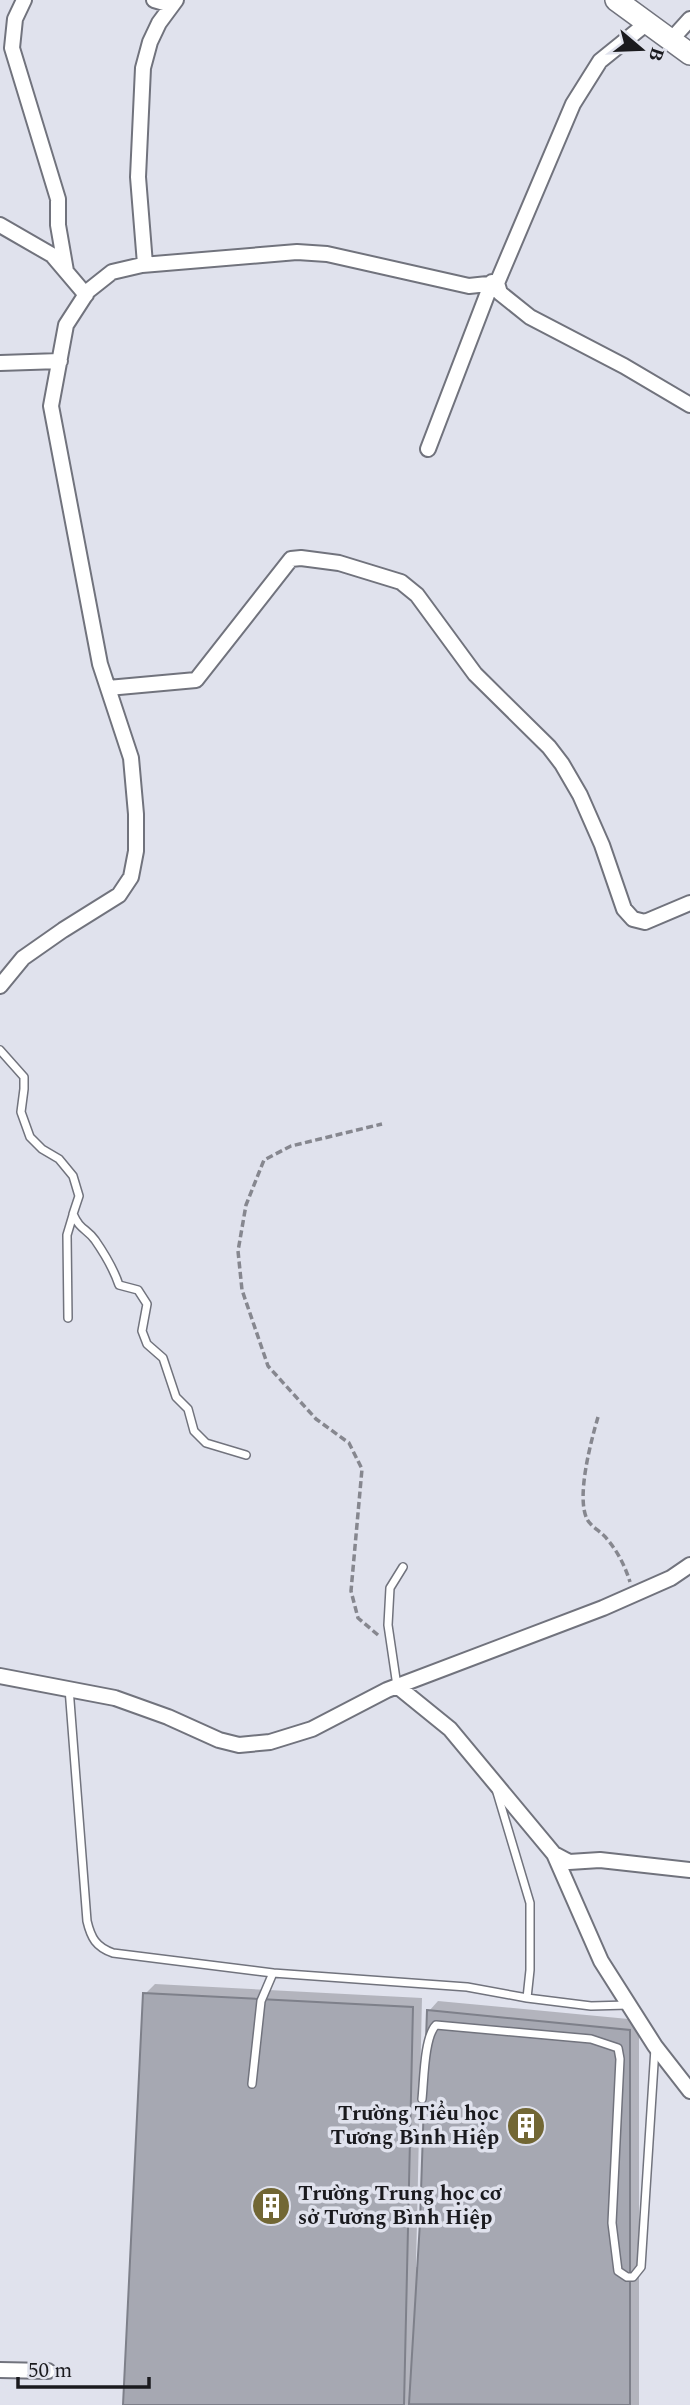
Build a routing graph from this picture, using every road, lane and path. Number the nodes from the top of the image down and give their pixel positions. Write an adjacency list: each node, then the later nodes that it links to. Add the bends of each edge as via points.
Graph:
1 (24, 0): 11 (street, via 15,19 12,48 58,200)
2 (154, 0): 4 (street)
3 (616, 0): 6 (street)
4 (173, 3): 10 (street, via 150,42 142,85 138,177)
5 (690, 19): 7 (street)
6 (647, 23): 7 (street); 12 (street, via 600,61 573,104)
7 (671, 40): 8 (street)
8 (690, 54)
9 (0, 225): 11 (street, via 52,256)
10 (145, 264): 12 (street, via 297,252 327,254 469,286); 13 (street, via 112,272)
11 (66, 271): 13 (street)
12 (495, 282): 16 (street, via 500,293 530,317); 17 (street)
13 (86, 295): 14 (street, via 66,325)
14 (60, 360): 15 (street); 18 (street, via 51,406 97,652)
15 (0, 363)
16 (690, 405)
17 (428, 449)
18 (108, 688): 19 (street, via 196,680 291,559 339,563 401,582 417,595 475,674 562,764 610,864 624,909 633,919 645,922); 20 (street, via 131,758 136,814 131,877 119,895 23,958)
19 (690, 903)
20 (0, 986)
21 (0, 1050): 23 (lane, via 24,1077 21,1112 30,1137 59,1158 73,1176 79,1196)
22 (382, 1124): 30 (path, via 290,1146 264,1160 246,1205 238,1251 242,1290 268,1366 316,1419 349,1443 362,1469 351,1591 358,1618)
23 (73, 1214): 24 (lane, via 67,1235); 26 (lane, via 80,1228 96,1241 119,1285 138,1290 147,1304 142,1331 147,1344 163,1358 194,1431 206,1443)
24 (68, 1318)
25 (598, 1417): 29 (path, via 583,1491 587,1520 607,1538 624,1565)
26 (246, 1455)
27 (690, 1565): 29 (street)
28 (403, 1567): 30 (lane, via 390,1588)
29 (633, 1594): 32 (street)
30 (391, 1645): 32 (lane)
31 (0, 1676): 33 (street)
32 (397, 1686): 33 (street, via 312,1729 270,1742 239,1745 115,1698); 34 (street, via 450,1729)
33 (68, 1688): 37 (lane, via 87,1921 95,1943 113,1953)
34 (492, 1778): 35 (street); 38 (lane, via 530,1903)
35 (554, 1854): 36 (street, via 569,1862 600,1860); 39 (street, via 601,1961)
36 (690, 1870)
37 (273, 1973): 38 (lane, via 467,1987); 41 (lane, via 261,2001)
38 (527, 1998): 39 (lane, via 591,2006)
39 (629, 2005): 40 (street)
40 (655, 2046): 42 (street); 43 (lane, via 641,2267 633,2277 621,2274 615,2266 612,2232 618,2048 591,2039 436,2025 428,2044)
41 (252, 2084)
42 (690, 2091)
43 (422, 2099)
44 (0, 2370): 45 (street)
45 (48, 2371)

